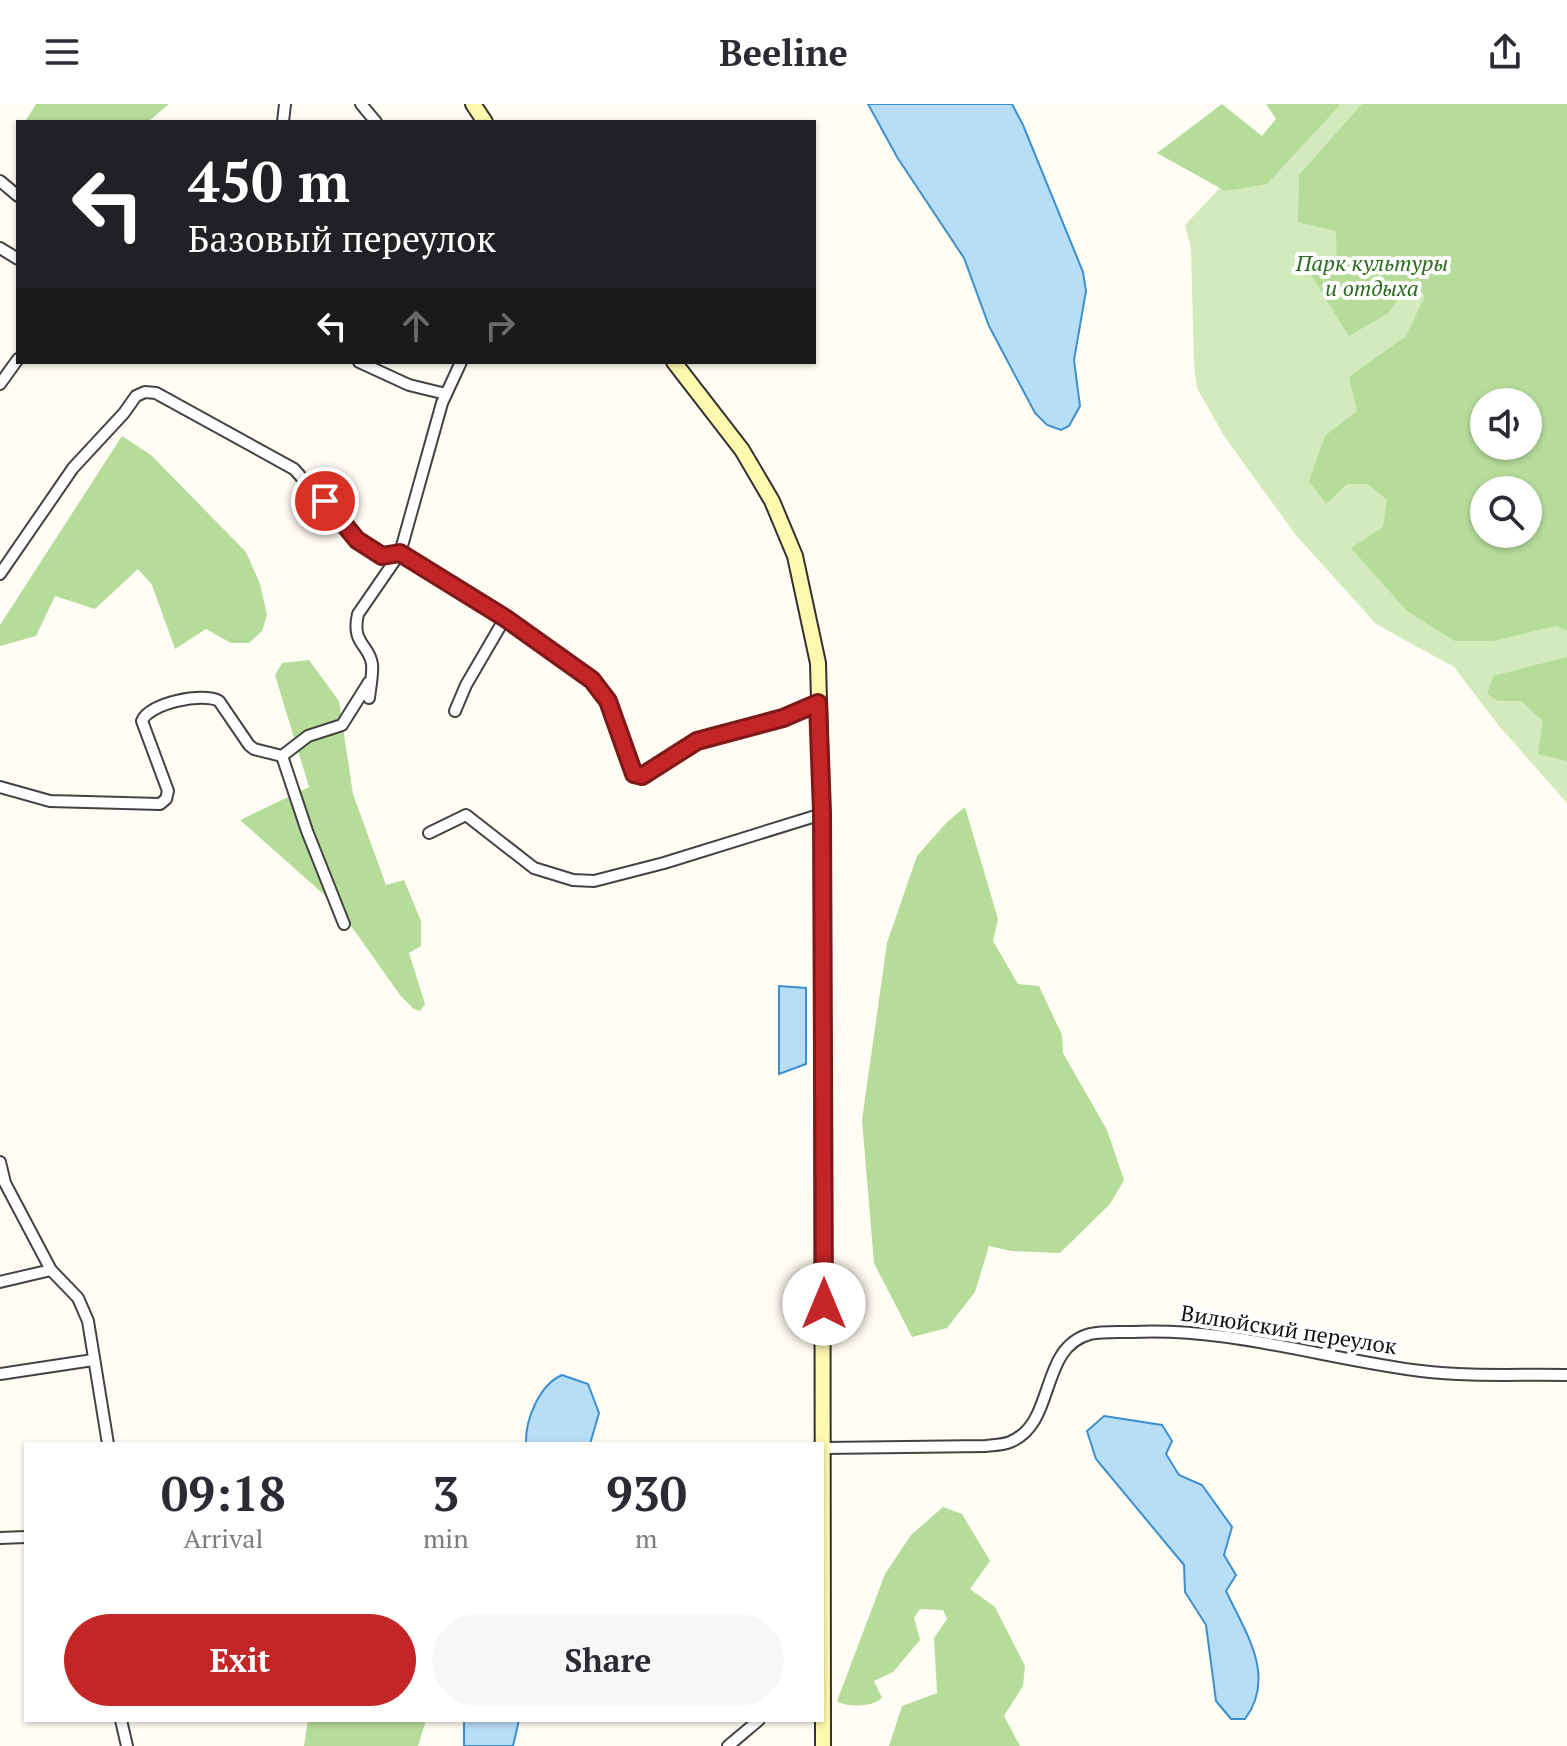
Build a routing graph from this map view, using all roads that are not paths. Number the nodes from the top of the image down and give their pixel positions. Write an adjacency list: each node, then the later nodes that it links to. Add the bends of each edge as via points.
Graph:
1 (361, 104): 2 (street)
2 (374, 120)
3 (0, 181): 4 (street)
4 (16, 194)
5 (16, 362): 9 (street)
6 (363, 364): 10 (street, via 409,385)
7 (460, 364): 10 (street)
8 (676, 364): 16 (main road, via 742,450 777,513 795,556 811,620)
9 (0, 384)
10 (446, 394): 11 (street)
11 (400, 553): 12 (street, via 382,556 357,540 294,469 156,393 145,392 73,468); 13 (street); 14 (street, via 355,625 372,662)
12 (0, 574)
13 (505, 618): 16 (street, via 592,680 608,701 637,776 697,741); 17 (street)
14 (371, 680): 15 (street); 18 (street, via 342,725 308,736)
15 (369, 698)
16 (818, 703): 20 (main road)
17 (455, 711)
18 (282, 756): 19 (street, via 254,749 219,701 195,696 152,710 142,721 168,791 160,804 50,801); 22 (street)
19 (0, 787)
20 (822, 814): 21 (street, via 594,881 534,868 466,815); 30 (main road)
21 (429, 833)
22 (344, 924)
23 (0, 1165): 24 (street)
24 (51, 1270): 25 (street); 26 (street, via 78,1298 88,1321)
25 (0, 1282)
26 (93, 1360): 27 (street); 29 (street)
27 (0, 1374)
28 (1567, 1375): 31 (street, Вилюйский переулок, via 1424,1371 1171,1330 1092,1334 1073,1340 1059,1355 1038,1412 1010,1442)
29 (108, 1442)
30 (824, 1442)
31 (824, 1448)
32 (24, 1537): 33 (street)
33 (0, 1538)
34 (121, 1722): 37 (street)
35 (757, 1722): 38 (street)
36 (823, 1722): 39 (main road)
37 (127, 1746)
38 (728, 1746)
39 (823, 1746)

